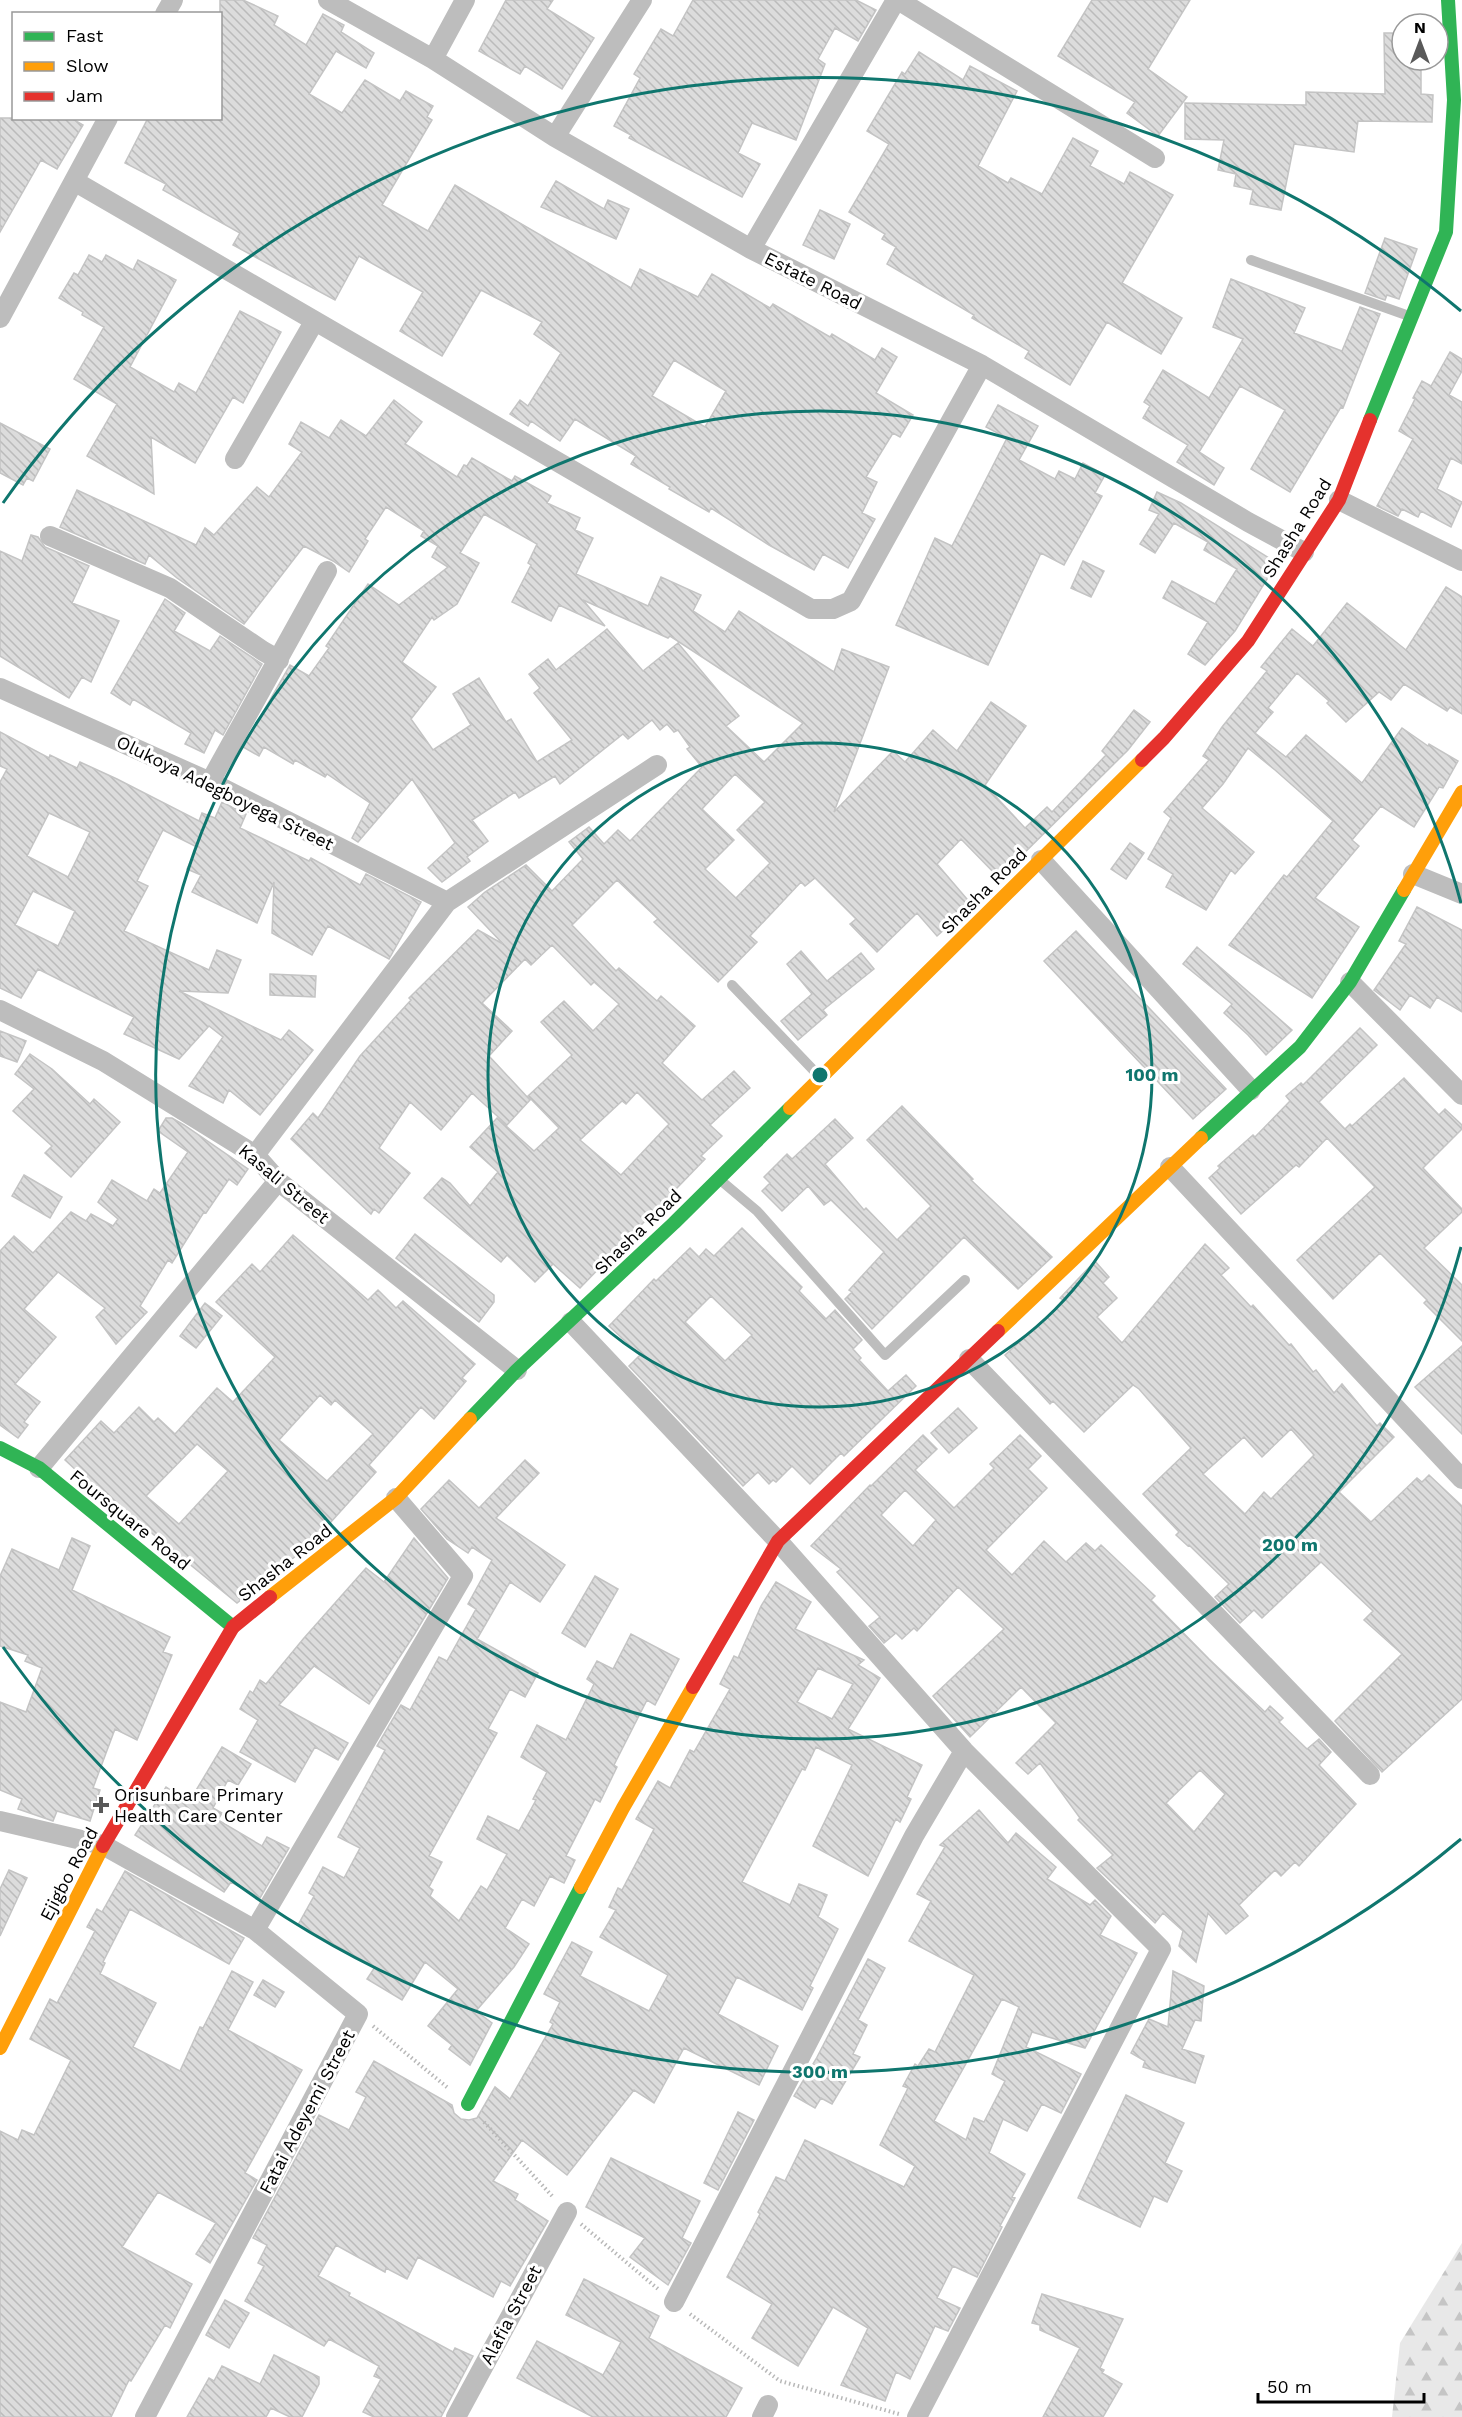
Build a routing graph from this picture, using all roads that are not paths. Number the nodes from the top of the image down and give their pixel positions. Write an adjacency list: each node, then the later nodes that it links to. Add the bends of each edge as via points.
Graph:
1 (328, 0): 6 (street, Estate Road)
2 (465, 0): 6 (street)
3 (642, 0): 8 (street)
4 (897, 0): 9 (street); 12 (street)
5 (1448, 0): 11 (street, Shasha Road, via 1454,100)
6 (434, 59): 8 (street, Estate Road)
7 (107, 120): 10 (street)
8 (555, 137): 12 (street, Estate Road)
9 (1155, 158)
10 (74, 181): 15 (street); 16 (street)
11 (1454, 235): 14 (street, Shasha Road)
12 (751, 249): 17 (street, Estate Road)
13 (1251, 260): 14 (lane)
14 (1411, 317): 19 (street, Shasha Road)
15 (0, 318)
16 (314, 322): 17 (street, via 811,609 833,609 851,601); 18 (street)
17 (982, 365): 21 (street, Estate Road)
18 (235, 459)
19 (1340, 500): 21 (street, Shasha Road); 22 (street)
20 (50, 537): 24 (street, via 170,588)
21 (1304, 552): 29 (street, Shasha Road, via 1248,641 1164,738)
22 (1462, 561)
23 (327, 571): 24 (street)
24 (279, 660): 27 (street)
25 (0, 688): 27 (street, Olukoya Adegboyega Street)
26 (657, 765): 32 (street)
27 (210, 782): 32 (street, Olukoya Adegboyega Street)
28 (1462, 792): 30 (street)
29 (1041, 861): 36 (street, Shasha Road); 37 (street)
30 (1413, 874): 31 (street); 33 (street)
31 (1462, 894)
32 (447, 902): 39 (street)
33 (1350, 982): 37 (street, via 1300,1047); 38 (street)
34 (732, 985): 36 (lane)
35 (0, 1010): 39 (street, Kasali Street, via 103,1061)
36 (821, 1078): 41 (street, Shasha Road)
37 (1251, 1090): 40 (street)
38 (1462, 1095)
39 (255, 1155): 42 (street, Kasali Street)
40 (1170, 1167): 45 (street); 49 (street)
41 (719, 1179): 43 (lane, via 757,1211 885,1355); 44 (street, Shasha Road)
42 (278, 1181): 46 (street, Kasali Street); 48 (street)
43 (965, 1280)
44 (570, 1322): 46 (street, Shasha Road); 51 (street)
45 (969, 1359): 51 (street); 54 (street)
46 (517, 1370): 50 (street, Shasha Road)
47 (0, 1448): 48 (street, Foursquare Road)
48 (39, 1468): 52 (street, Foursquare Road)
49 (1462, 1479)
50 (396, 1498): 52 (street, Shasha Road); 57 (street, via 463,1576)
51 (778, 1541): 53 (street); 59 (street, via 623,1808)
52 (233, 1627): 56 (street, Ejigbo Road)
53 (964, 1751): 61 (street, via 914,1836); 62 (street, via 1161,1949)
54 (1370, 1775)
55 (0, 1821): 56 (street, Fatai Adeyemi Street)
56 (103, 1845): 57 (street, Fatai Adeyemi Street); 58 (street, Ejigbo Road)
57 (255, 1930): 63 (street, Fatai Adeyemi Street, via 358,2014)
58 (0, 2048)
59 (468, 2104)
60 (567, 2212): 64 (street, Alafia Street)
61 (675, 2302)
62 (908, 2415)
63 (145, 2417)
64 (456, 2417)

